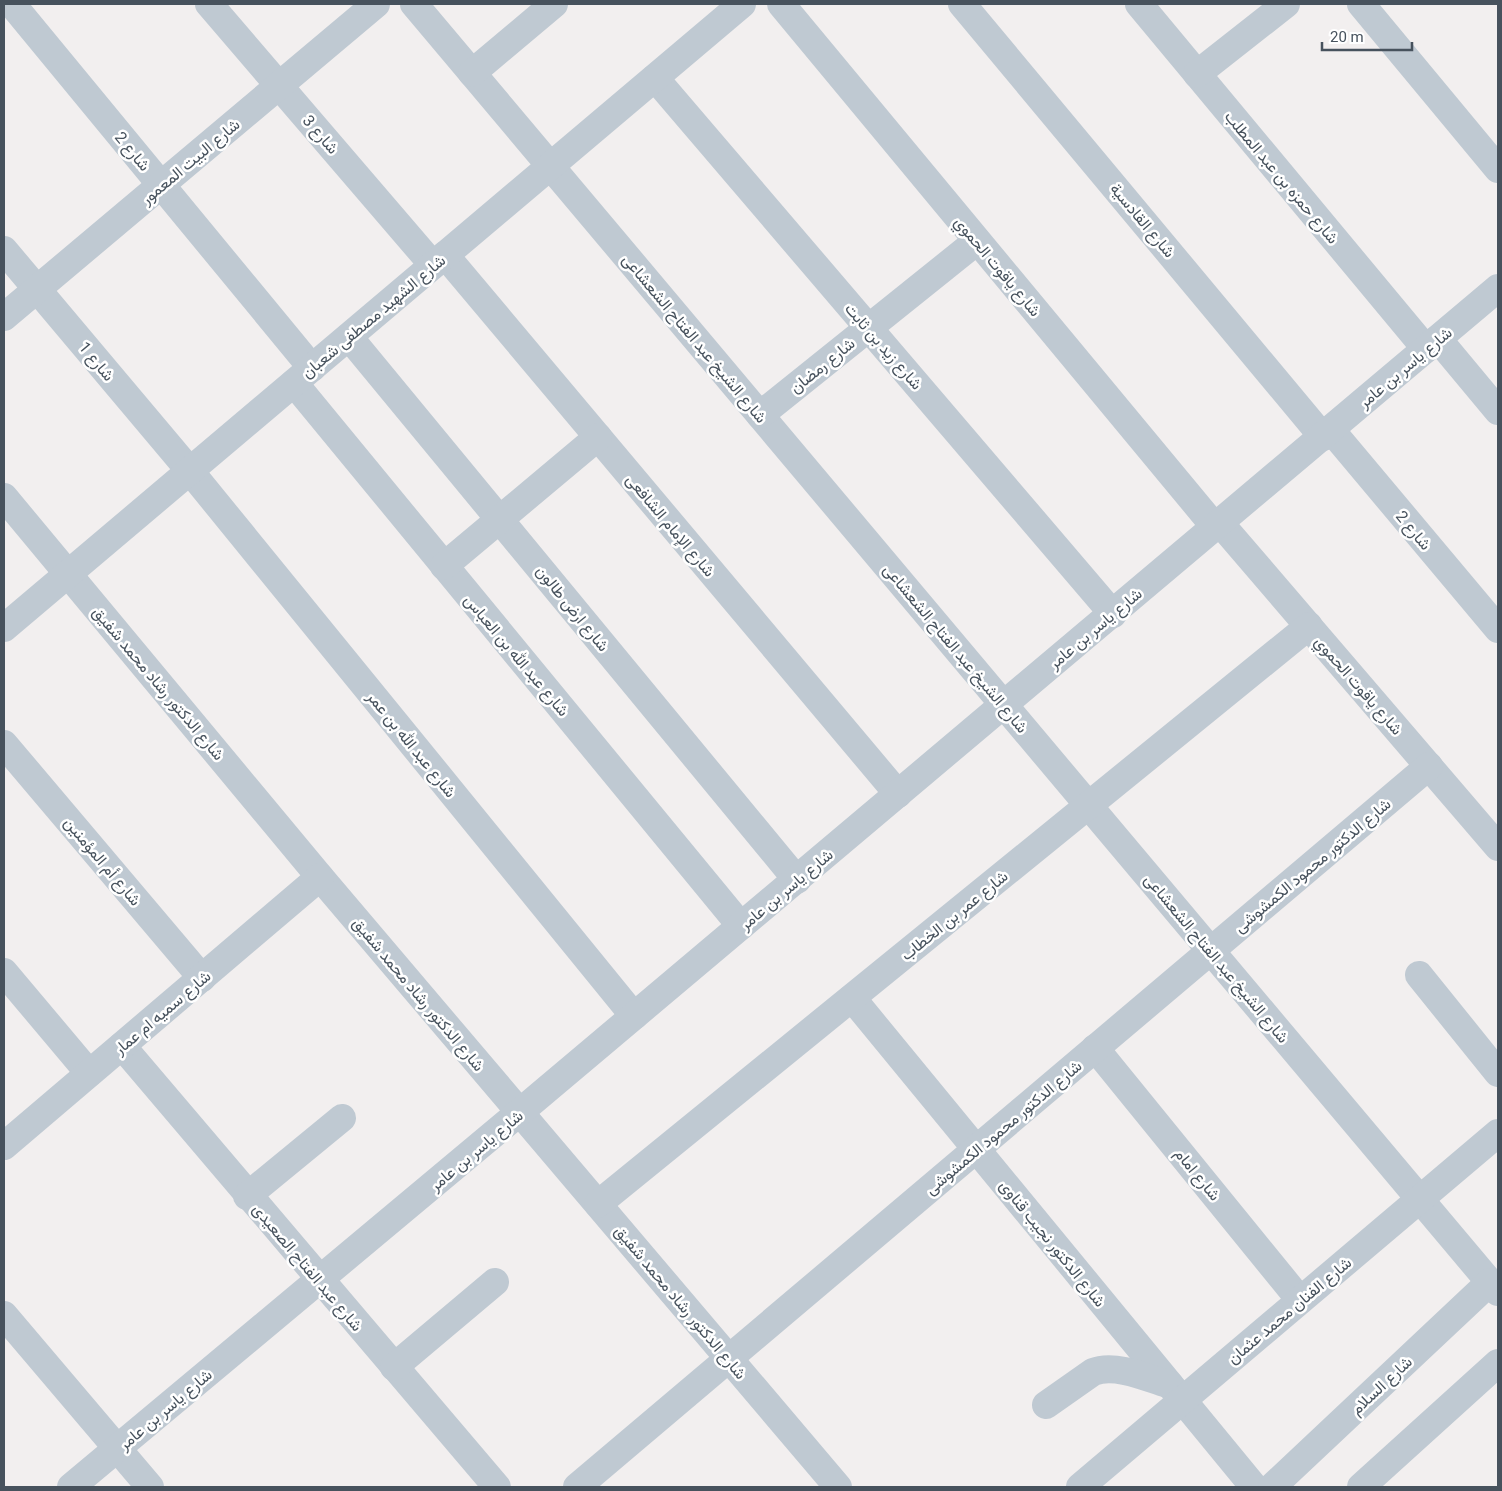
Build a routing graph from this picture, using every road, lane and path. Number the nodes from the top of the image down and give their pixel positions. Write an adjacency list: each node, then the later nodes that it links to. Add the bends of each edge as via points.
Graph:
1 (10, 4): 12 (street); 19 (street, شارع 2)
2 (210, 4): 16 (street, شارع 3)
3 (376, 4): 16 (street, شارع البيت المعمور)
4 (414, 4): 13 (street, شارع الشيخ عبد الفتاح الشعشاعى)
5 (554, 4): 13 (street)
6 (742, 4): 15 (street, شارع الشهيد مصطفى شعبان)
7 (781, 4): 20 (street, شارع ياقوت الحموي)
8 (962, 4): 32 (street, شارع القادسية)
9 (1139, 4): 14 (street, شارع حمزه بن عبد المطلب)
10 (1286, 4): 14 (street)
11 (1361, 4): 18 (street)
12 (4, 7)
13 (472, 73): 17 (street, شارع الشيخ عبد الفتاح الشعشاعى)
14 (1197, 74): 28 (street, شارع حمزه بن عبد المطلب)
15 (655, 78): 17 (street, شارع الشهيد مصطفى شعبان); 26 (street, شارع زيد بن ثابت)
16 (279, 85): 19 (street, شارع البيت المعمور); 22 (street, شارع 3)
17 (550, 166): 22 (street, شارع الشهيد مصطفى شعبان); 31 (street, شارع الشيخ عبد الفتاح الشعشاعى)
18 (1498, 168)
19 (161, 185): 24 (street, شارع البيت المعمور); 29 (street, شارع 2)
20 (977, 241): 26 (street, شارع رمضان); 37 (street, شارع ياقوت الحموي)
21 (4, 250): 24 (street, شارع 1)
22 (439, 260): 27 (street, شارع الشهيد مصطفى شعبان); 33 (street, شارع الإمام الشافعى)
23 (1498, 288): 28 (street, شارع ياسر بن عامر)
24 (37, 289): 25 (street, شارع البيت المعمور); 34 (street, شارع 1)
25 (4, 317)
26 (868, 328): 31 (street, شارع رمضان); 40 (street, شارع زيد بن ثابت)
27 (349, 337): 29 (street, شارع الشهيد مصطفى شعبان); 36 (street, شارع ارض طالون)
28 (1432, 344): 30 (street); 32 (street, شارع ياسر بن عامر)
29 (303, 375): 34 (street, شارع الشهيد مصطفى شعبان); 38 (street, شارع عبد الله بن العباس)
30 (1498, 411)
31 (760, 415): 44 (street, شارع الشيخ عبد الفتاح الشعشاعى)
32 (1327, 433): 37 (street, شارع ياسر بن عامر); 43 (street, شارع 2)
33 (598, 437): 36 (street); 47 (street, شارع الإمام الشافعى)
34 (190, 471): 39 (street, شارع الشهيد مصطفى شعبان); 58 (street, شارع عبد الله بن عمر)
35 (4, 497): 39 (street, شارع الدكتور رشاد محمد شفيق)
36 (500, 519): 38 (street); 51 (street, شارع ارض طالون)
37 (1218, 525): 40 (street, شارع ياسر بن عامر); 41 (street, شارع ياقوت الحموي)
38 (444, 566): 52 (street, شارع عبد الله بن العباس)
39 (68, 574): 42 (street, شارع الشهيد مصطفى شعبان); 50 (street, شارع الدكتور رشاد محمد شفيق)
40 (1112, 614): 44 (street, شارع ياسر بن عامر)
41 (1309, 626): 46 (street, شارع ياقوت الحموي); 48 (street, شارع عمر بن الخطاب)
42 (4, 628)
43 (1498, 629)
44 (1004, 704): 47 (street, شارع ياسر بن عامر); 48 (street, شارع الشيخ عبد الفتاح الشعشاعى)
45 (4, 744): 56 (street, شارع أم المؤمنين)
46 (1429, 766): 49 (street, شارع ياقوت الحموي); 53 (street, شارع الدكتور محمود الكمشوشى)
47 (898, 794): 51 (street, شارع ياسر بن عامر)
48 (1089, 806): 53 (street, شارع الشيخ عبد الفتاح الشعشاعى); 57 (street, شارع عمر بن الخطاب)
49 (1498, 848)
50 (320, 877): 56 (street, شارع سميه ام عمار); 63 (street, شارع الدكتور رشاد محمد شفيق)
51 (796, 880): 52 (street, شارع ياسر بن عامر)
52 (741, 926): 58 (street, شارع ياسر بن عامر)
53 (1211, 951): 60 (street, شارع الدكتور محمود الكمشوشى); 69 (street, شارع الشيخ عبد الفتاح الشعشاعى)
54 (4, 972): 61 (street)
55 (1419, 975): 62 (street)
56 (202, 978): 59 (street, شارع سميه ام عمار)
57 (852, 998): 67 (street, شارع الدكتور نجيب قناوى); 70 (street, شارع عمر بن الخطاب)
58 (634, 1016): 63 (street, شارع ياسر بن عامر)
59 (122, 1046): 61 (street, شارع سميه ام عمار); 68 (street, شارع عبد الفتاح الصعيدى)
60 (1095, 1048): 67 (street, شارع الدكتور محمود الكمشوشى); 74 (street, شارع امام)
61 (89, 1073): 66 (street, شارع سميه ام عمار)
62 (1498, 1073)
63 (520, 1112): 70 (street, شارع الدكتور رشاد محمد شفيق); 71 (street, شارع ياسر بن عامر)
64 (342, 1118): 68 (street)
65 (1498, 1132): 69 (street, شارع الفنان محمد عثمان)
66 (4, 1146)
67 (977, 1150): 76 (street, شارع الدكتور محمود الكمشوشى); 79 (street, شارع الدكتور نجيب قناوى)
68 (247, 1196): 71 (street, شارع عبد الفتاح الصعيدى)
69 (1420, 1199): 73 (street, شارع الشيخ عبد الفتاح الشعشاعى); 74 (street, شارع الفنان محمد عثمان)
70 (598, 1204): 76 (street, شارع الدكتور رشاد محمد شفيق)
71 (319, 1280): 78 (street, شارع عبد الفتاح الصعيدى); 81 (street, شارع ياسر بن عامر)
72 (495, 1282): 78 (street)
73 (1496, 1288): 89 (street, شارع السلام)
74 (1300, 1300): 79 (street, شارع الفنان محمد عثمان)
75 (4, 1315): 81 (street)
76 (729, 1359): 85 (street, شارع الدكتور محمود الكمشوشى); 86 (street, شارع الدكتور رشاد محمد شفيق)
77 (1498, 1363): 90 (street)
78 (394, 1367): 84 (street, شارع عبد الفتاح الصعيدى)
79 (1176, 1393): 80 (street, via 1116,1369 1100,1369); 87 (street, شارع الفنان محمد عثمان); 88 (street, شارع الدكتور نجيب قناوى)
80 (1046, 1405)
81 (117, 1449): 82 (street, شارع ياسر بن عامر); 83 (street)
82 (71, 1487)
83 (150, 1487)
84 (497, 1487)
85 (577, 1487)
86 (838, 1487)
87 (1080, 1487)
88 (1254, 1487)
89 (1272, 1487)
90 (1361, 1487)

